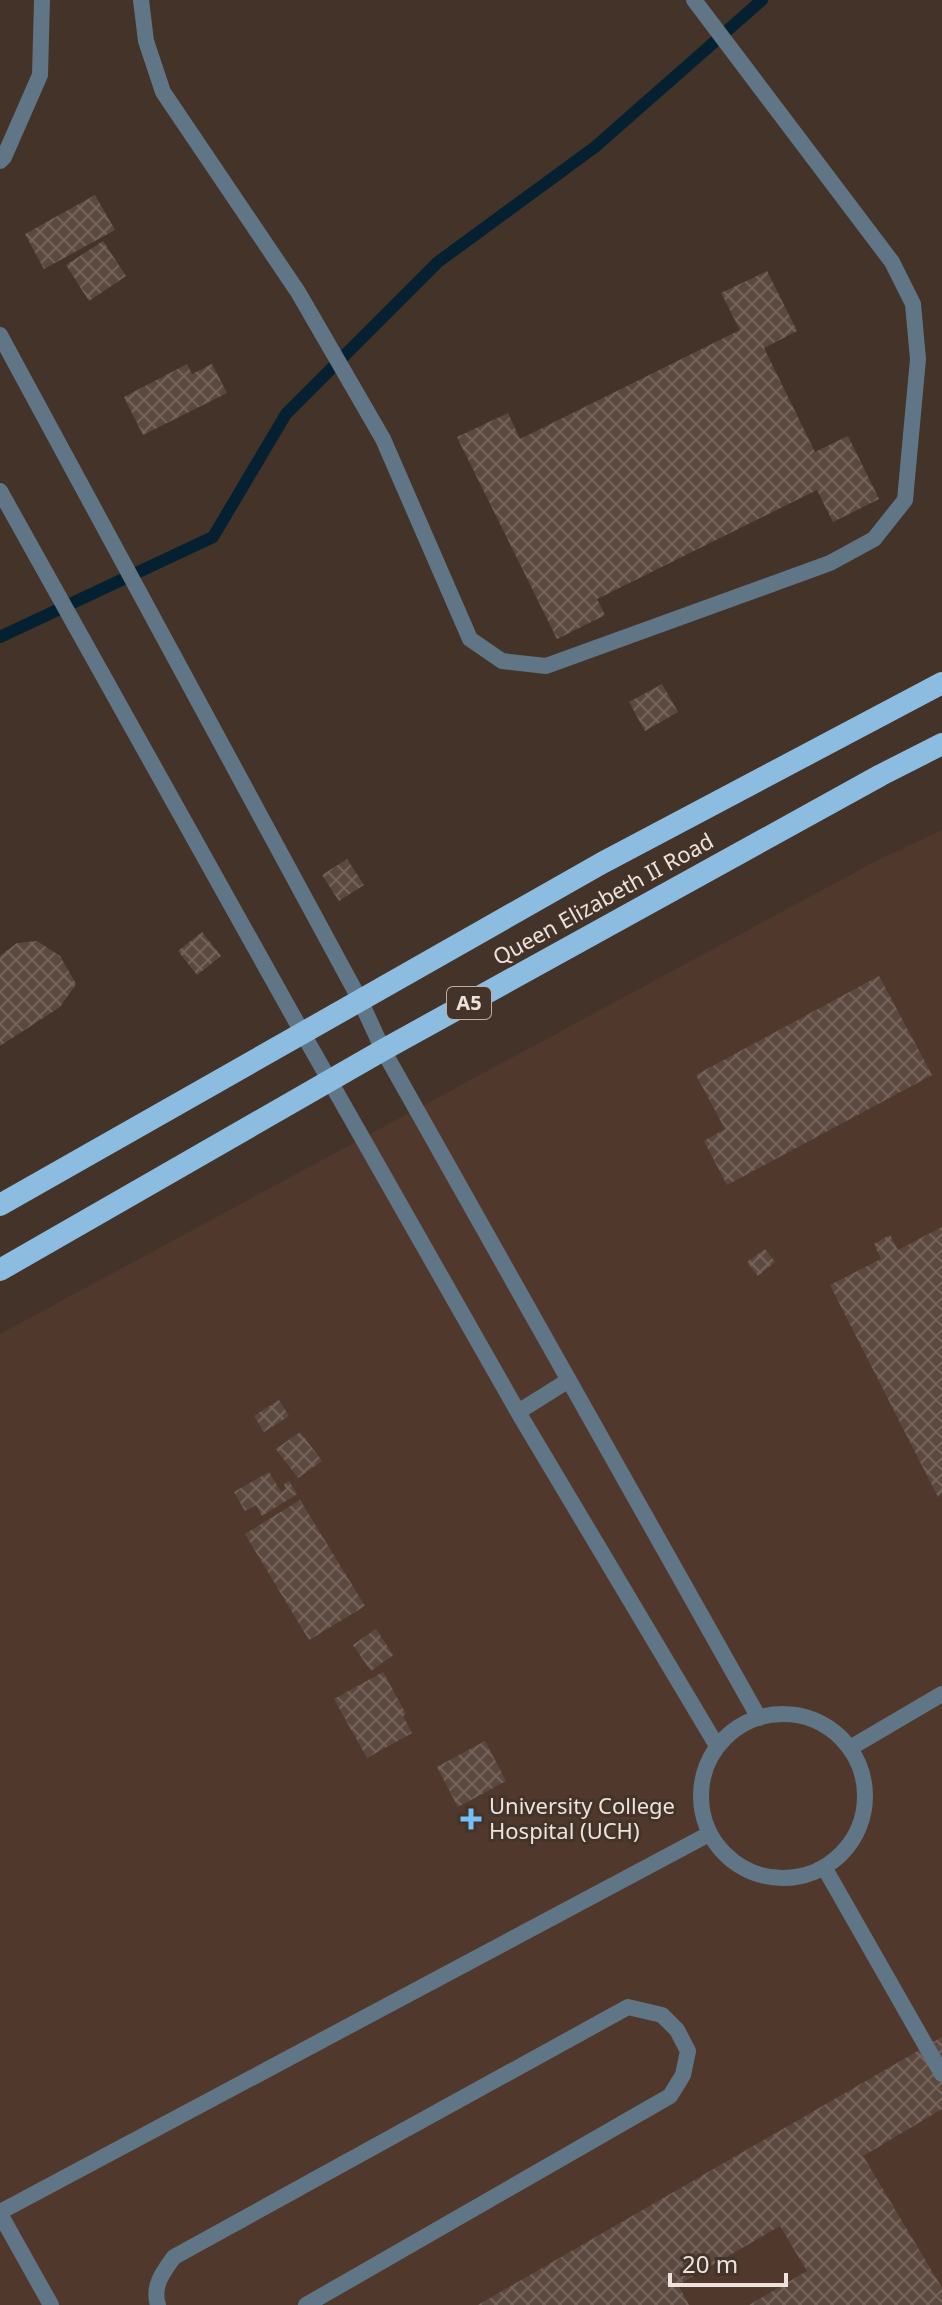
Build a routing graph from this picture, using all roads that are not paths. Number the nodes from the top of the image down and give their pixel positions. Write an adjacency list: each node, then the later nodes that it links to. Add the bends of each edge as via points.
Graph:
1 (42, 0): 4 (street, via 40,75)
2 (141, 0): 3 (street, via 146,41 163,92 298,292 383,439 470,639 502,661 546,666 830,563 874,539 905,500 918,359 913,304 892,262)
3 (694, 0)
4 (0, 161)
5 (0, 335): 9 (street)
6 (0, 491): 10 (street)
7 (942, 683): 9 (highway, Queen Elizabeth II Road / A5, via 602,863)
8 (942, 744): 11 (highway, Queen Elizabeth II Road / A5)
9 (360, 1000): 10 (highway, Queen Elizabeth II Road / A5); 11 (street)
10 (302, 1032): 12 (street); 13 (highway, Queen Elizabeth II Road / A5)
11 (383, 1050): 12 (highway, Queen Elizabeth II Road / A5); 15 (street)
12 (330, 1080): 14 (highway, Queen Elizabeth II Road / A5); 16 (street)
13 (0, 1205)
14 (0, 1270)
15 (569, 1380): 16 (street); 18 (street)
16 (518, 1412): 19 (street)
17 (942, 1694): 20 (street)
18 (759, 1718): 19 (street); 20 (street, via 795,1714 813,1719)
19 (717, 1746): 21 (street, via 702,1783)
20 (850, 1748): 22 (street, via 862,1770 865,1807 851,1841)
21 (709, 1834): 22 (street, via 727,1856 763,1875 784,1878); 24 (street)
22 (824, 1867): 23 (street)
23 (942, 2074)
24 (0, 2213): 25 (street)
25 (51, 2305)
26 (158, 2305): 27 (street, via 158,2280 174,2257 628,2007 662,2015 677,2030 688,2051 683,2075 670,2096)
27 (306, 2305)

